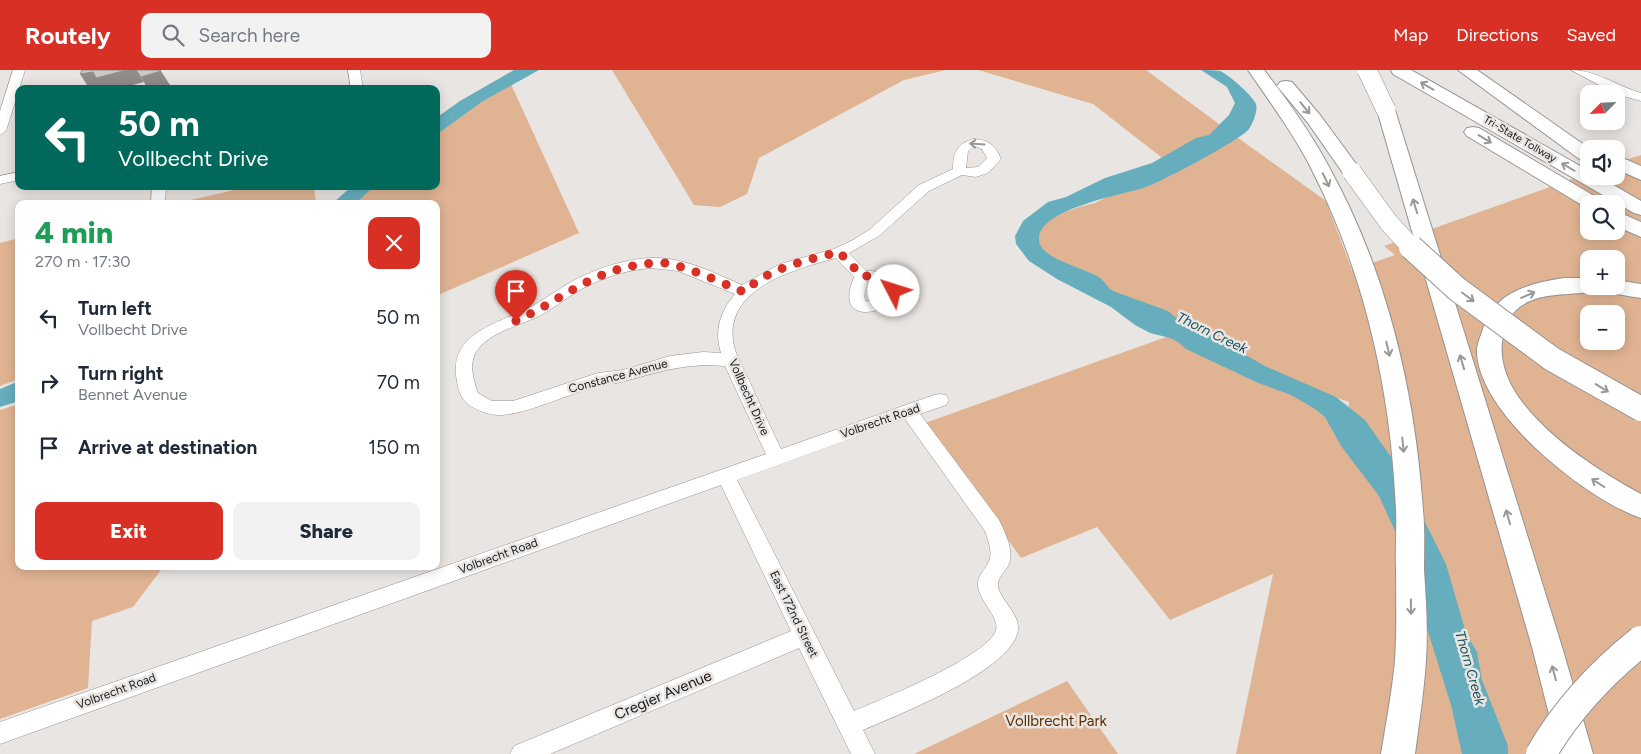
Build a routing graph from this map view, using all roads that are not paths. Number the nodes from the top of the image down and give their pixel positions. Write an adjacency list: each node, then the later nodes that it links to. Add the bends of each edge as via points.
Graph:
1 (19, 70): 12 (street)
2 (354, 70): 10 (street)
3 (1256, 70): 45 (highway, one-way to 45, via 1303,137 1342,212 1375,303 1398,397 1410,502 1412,646)
4 (1274, 70): 34 (highway, one-way to 34, bridge, via 1389,223 1417,254 1457,289 1552,359)
5 (1366, 70): 9 (highway, Tri-State Tollway); 47 (highway, one-way to 5, bridge, via 1386,110)
6 (1466, 70): 14 (highway)
7 (1476, 70): 13 (highway)
8 (1577, 70): 11 (street, via 1620,91)
9 (1394, 76): 22 (highway, Tri-State Tollway, one-way to 22); 23 (highway, Tri-State Tollway, one-way to 9)
10 (357, 85)
11 (1641, 97)
12 (1, 125)
13 (1582, 140)
14 (1580, 151)
15 (1625, 165): 17 (highway)
16 (960, 171): 26 (street, Vollbecht Drive, via 924,188 874,233)
17 (1641, 174)
18 (15, 177): 19 (street)
19 (0, 180)
20 (1625, 180): 21 (highway)
21 (1641, 190)
22 (1580, 195)
23 (1641, 209)
24 (1625, 222): 25 (highway)
25 (1641, 231)
26 (839, 252): 27 (street); 31 (street, Vollbecht Drive, via 785,267)
27 (862, 276)
28 (1580, 286): 38 (highway, one-way to 28, via 1575,468 1538,436 1505,396 1491,362 1494,325 1508,306 1541,290)
29 (1625, 289): 30 (highway)
30 (1641, 291)
31 (744, 292): 32 (street, Vollbecht Drive, via 726,323); 32 (street, Constance Avenue, via 681,267 662,263 627,267 585,281 531,314 486,335 474,343 464,362 464,375 471,397 479,404 499,409 598,379 623,376 670,362 703,358)
32 (731, 360): 36 (street, Vollbecht Drive)
33 (940, 400): 35 (street, Volbrecht Road)
34 (1641, 409)
35 (908, 411): 36 (street, Volbrecht Road); 41 (street, via 992,526 1000,551 998,564 988,584 1006,619 1007,633 1000,646 966,671)
36 (776, 457): 37 (street, Volbrecht Road)
37 (725, 475): 39 (street, East 172nd Street); 42 (street, Volbrecht Road)
38 (1641, 507)
39 (805, 635): 41 (street, East 172nd Street); 43 (street, Cregier Avenue)
40 (1641, 641): 46 (highway, bridge, via 1612,663 1587,690)
41 (848, 725): 44 (street, East 172nd Street)
42 (0, 733)
43 (522, 754)
44 (863, 754)
45 (1398, 754)
46 (1541, 754)
47 (1576, 754)

